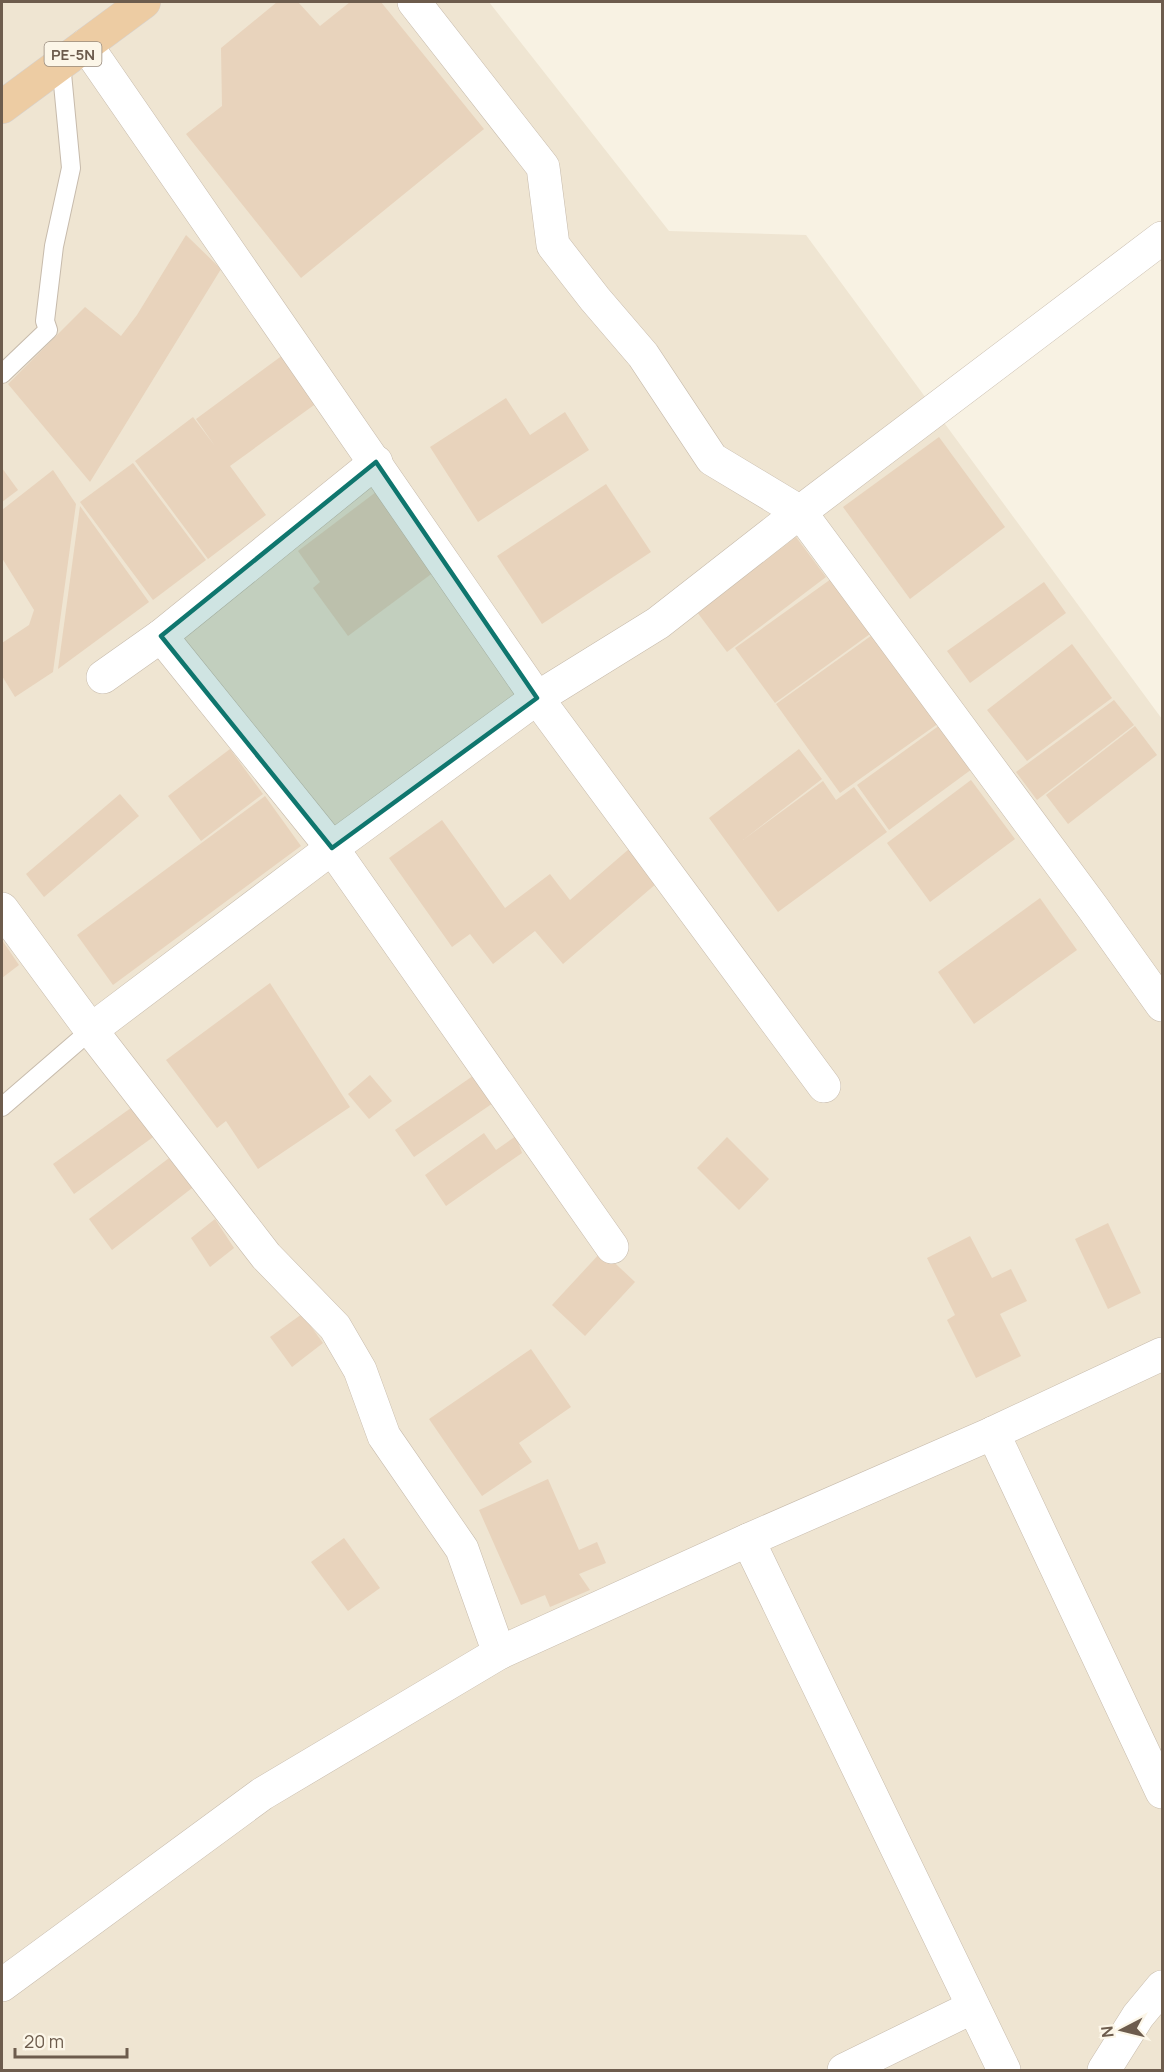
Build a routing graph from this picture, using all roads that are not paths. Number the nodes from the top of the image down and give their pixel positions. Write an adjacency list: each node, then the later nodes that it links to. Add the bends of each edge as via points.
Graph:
1 (144, 2): 3 (highway, PE-5N)
2 (414, 2): 8 (street, via 543,167 553,245 643,355 712,459)
3 (73, 54): 4 (highway, PE-5N); 6 (lane, via 71,168 53,257 45,321 48,330); 7 (street)
4 (2, 106)
5 (1162, 238): 8 (street)
6 (2, 374)
7 (376, 462): 9 (street); 11 (street)
8 (800, 512): 11 (street, via 658,623); 14 (street)
9 (161, 636): 10 (street); 12 (street)
10 (103, 677)
11 (537, 698): 12 (street); 16 (street)
12 (332, 848): 15 (street); 18 (street)
13 (2, 909): 15 (street)
14 (1162, 1005)
15 (91, 1030): 17 (lane); 22 (street, via 266,1256 335,1327 360,1370 384,1437 462,1549)
16 (824, 1086)
17 (2, 1107)
18 (612, 1247)
19 (1162, 1354): 20 (street)
20 (993, 1433): 21 (street); 23 (street)
21 (748, 1540): 22 (street); 26 (street)
22 (499, 1653): 24 (street, via 262,1794)
23 (1162, 1792)
24 (2, 1984)
25 (1162, 1987): 29 (street, via 1138,2016)
26 (973, 2007): 27 (street); 28 (street)
27 (844, 2070)
28 (1004, 2070)
29 (1104, 2070)

